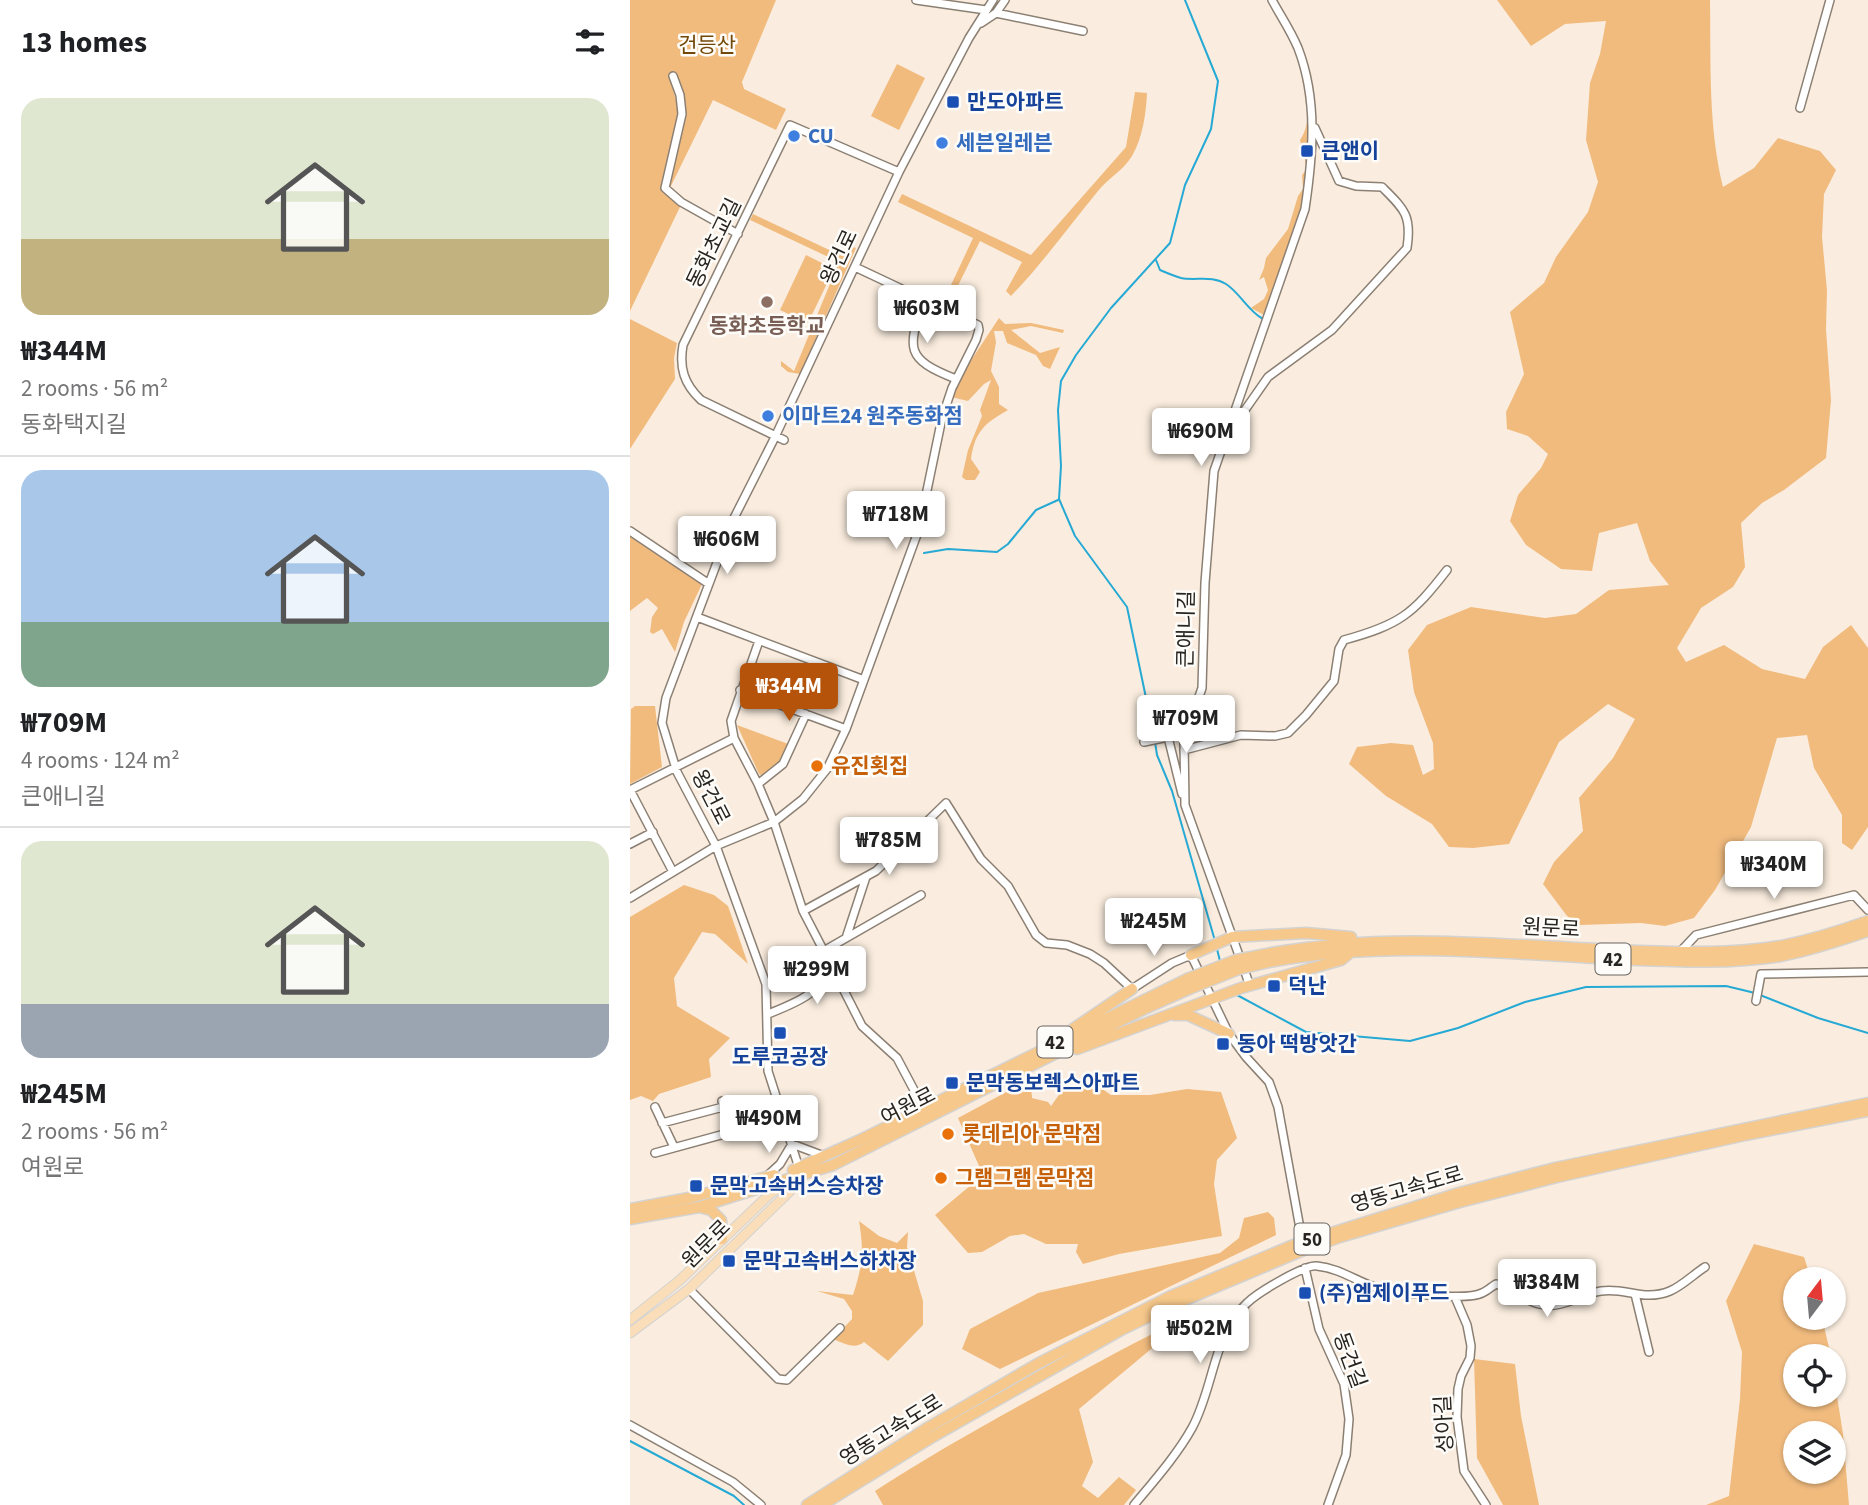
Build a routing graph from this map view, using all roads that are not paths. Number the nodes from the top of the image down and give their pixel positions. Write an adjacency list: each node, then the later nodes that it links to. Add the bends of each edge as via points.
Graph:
1 (916, 0): 6 (street)
2 (993, 0): 6 (street, 왕건로)
3 (1004, 0): 7 (street)
4 (1272, 0): 12 (street, 큰애니길, via 1298,48)
5 (1830, 0): 11 (street)
6 (986, 10): 8 (street, 왕건로)
7 (996, 13): 8 (street); 9 (street)
8 (975, 27): 13 (street, 왕건로)
9 (1083, 31)
10 (673, 76): 14 (street, via 682,114 665,188 672,197)
11 (1800, 108)
12 (1313, 124): 19 (street, 큰애니길, via 1305,209); 19 (street, 큰애니길, via 1339,181 1382,187 1405,210 1406,247 1332,330 1268,377)
13 (899, 172): 14 (street, 동화초교길, via 790,125); 15 (street, 왕건로)
14 (738, 234): 18 (street, 동화초교길, via 683,345 685,380 701,400)
15 (855, 267): 16 (street); 18 (street, 왕건로)
16 (924, 300): 17 (street, via 914,331 914,354 935,371); 17 (street, via 978,325 976,340)
17 (956, 379): 26 (street, via 942,418 919,529)
18 (775, 437): 20 (street, 동화초교길); 23 (street, 왕건로, via 733,520)
19 (1225, 439): 32 (street, 큰애니길, via 1214,471 1202,688)
20 (784, 440)
21 (630, 531): 23 (street)
22 (1447, 570): 32 (street, via 1412,611 1388,627 1344,640 1334,681 1288,733 1241,735)
23 (709, 584): 24 (street, 왕건로)
24 (697, 617): 25 (street); 33 (street, 왕건로, via 666,698 662,723)
25 (759, 641): 26 (street); 27 (street)
26 (864, 680): 29 (street)
27 (740, 690): 28 (street); 30 (street, via 731,721)
28 (806, 714): 29 (street); 34 (street, via 783,764)
29 (846, 729): 37 (street, via 827,769 803,799)
30 (734, 738): 33 (street); 34 (street)
31 (1146, 741): 36 (street, via 1168,737)
32 (1184, 750): 36 (street, 큰애니길)
33 (676, 765): 35 (street); 40 (street, 왕건로)
34 (758, 784): 37 (street)
35 (630, 790): 38 (street)
36 (1185, 805): 50 (street, 큰애니길)
37 (774, 822): 40 (street); 46 (street)
38 (653, 832): 39 (street); 41 (street)
39 (630, 844)
40 (716, 846): 41 (street, 왕건로); 59 (street, 왕건로)
41 (673, 872): 44 (street, 왕건로)
42 (866, 877): 46 (street); 49 (street); 61 (street, via 946,803 981,859 1008,886 1036,935 1046,943 1090,954)
43 (921, 895): 49 (street)
44 (630, 898)
45 (1868, 910): 54 (street, via 1854,895 1696,935)
46 (803, 911): 52 (street)
47 (1868, 921): 54 (highway, 원문로 / 42, via 1780,946)
48 (1868, 931): 53 (highway, 원문로 / 42, via 1816,948 1746,960)
49 (846, 938): 52 (street)
50 (1228, 938): 51 (highway, via 1306,933); 55 (highway); 60 (street, 큰애니길)
51 (1392, 942): 54 (highway, 원문로 / 42); 56 (highway, 원문로 / 42, via 1330,944)
52 (824, 951): 57 (street); 59 (street)
53 (1354, 951): 56 (highway, 원문로 / 42); 60 (highway, via 1341,960)
54 (1680, 952)
55 (1191, 955): 61 (street); 62 (street)
56 (1273, 957): 67 (highway, 여원로 / 42, bridge, via 1236,960)
57 (830, 963): 64 (street, via 818,988); 71 (street, via 862,1026 897,1058)
58 (1868, 972): 63 (street, via 1768,972 1761,974)
59 (766, 984): 64 (street, 왕건로)
60 (1246, 987): 62 (highway)
61 (1132, 989): 67 (highway, via 1089,1016)
62 (1211, 999): 65 (highway); 66 (street)
63 (1756, 999)
64 (768, 1014): 72 (street, 왕건로, via 768,1071)
65 (1168, 1014): 66 (highway, via 1188,1015); 67 (highway, via 1079,1049)
66 (1230, 1034): 86 (street, via 1269,1082 1278,1107)
67 (1058, 1047): 71 (highway, 여원로 / 42)
68 (1868, 1103): 100 (highway, 영동고속도로 / 50, via 1555,1168 1296,1244 1171,1296 1039,1363)
69 (655, 1107): 73 (street)
70 (1868, 1111): 101 (highway, 영동고속도로 / 50, via 1558,1177 1309,1248 1121,1330)
71 (926, 1112): 74 (highway, 여원로 / 42); 80 (highway, 여원로 / 42)
72 (783, 1118): 75 (street); 77 (street, 왕건로)
73 (663, 1123): 75 (street, via 723,1104); 78 (street)
74 (914, 1125): 76 (highway); 81 (highway, 여원로 / 42, via 833,1165)
75 (731, 1133): 78 (street)
76 (909, 1140)
77 (792, 1144): 80 (street); 81 (street, 왕건로); 82 (street)
78 (674, 1147): 79 (street)
79 (655, 1153)
80 (824, 1156): 81 (highway, 여원로 / 42)
81 (800, 1171): 82 (highway, 여원로 / 42); 83 (highway, 여원로 / 42); 87 (main road, 원문로); 91 (main road, 원문로, via 790,1191)
82 (764, 1178): 84 (highway, 여원로 / 42)
83 (699, 1207): 85 (highway, 여원로 / 42); 87 (highway, via 721,1220)
84 (630, 1209)
85 (630, 1219)
86 (1301, 1234)
87 (722, 1239): 90 (main road, 원문로)
88 (1705, 1267): 92 (street, via 1671,1291 1645,1297)
89 (1305, 1268): 93 (street, via 1314,1265 1346,1273 1388,1291); 102 (street, via 1260,1291 1232,1318 1192,1429); 103 (street, 동건길, via 1319,1329 1344,1384 1349,1419 1346,1455)
90 (680, 1280): 91 (main road); 94 (main road, 원문로)
91 (689, 1289): 95 (street, via 778,1379 787,1380); 96 (main road, 원문로)
92 (1635, 1294): 93 (street, via 1600,1291 1569,1303 1541,1305 1496,1284 1482,1294); 97 (street)
93 (1455, 1297): 104 (street, 성아길, via 1471,1346 1458,1390 1464,1471)
94 (630, 1320)
95 (840, 1328)
96 (630, 1333)
97 (1649, 1352)
98 (630, 1425): 99 (street, via 733,1482)
99 (761, 1505)
100 (807, 1505)
101 (822, 1505)
102 (1134, 1505)
103 (1328, 1505)
104 (1486, 1505)

